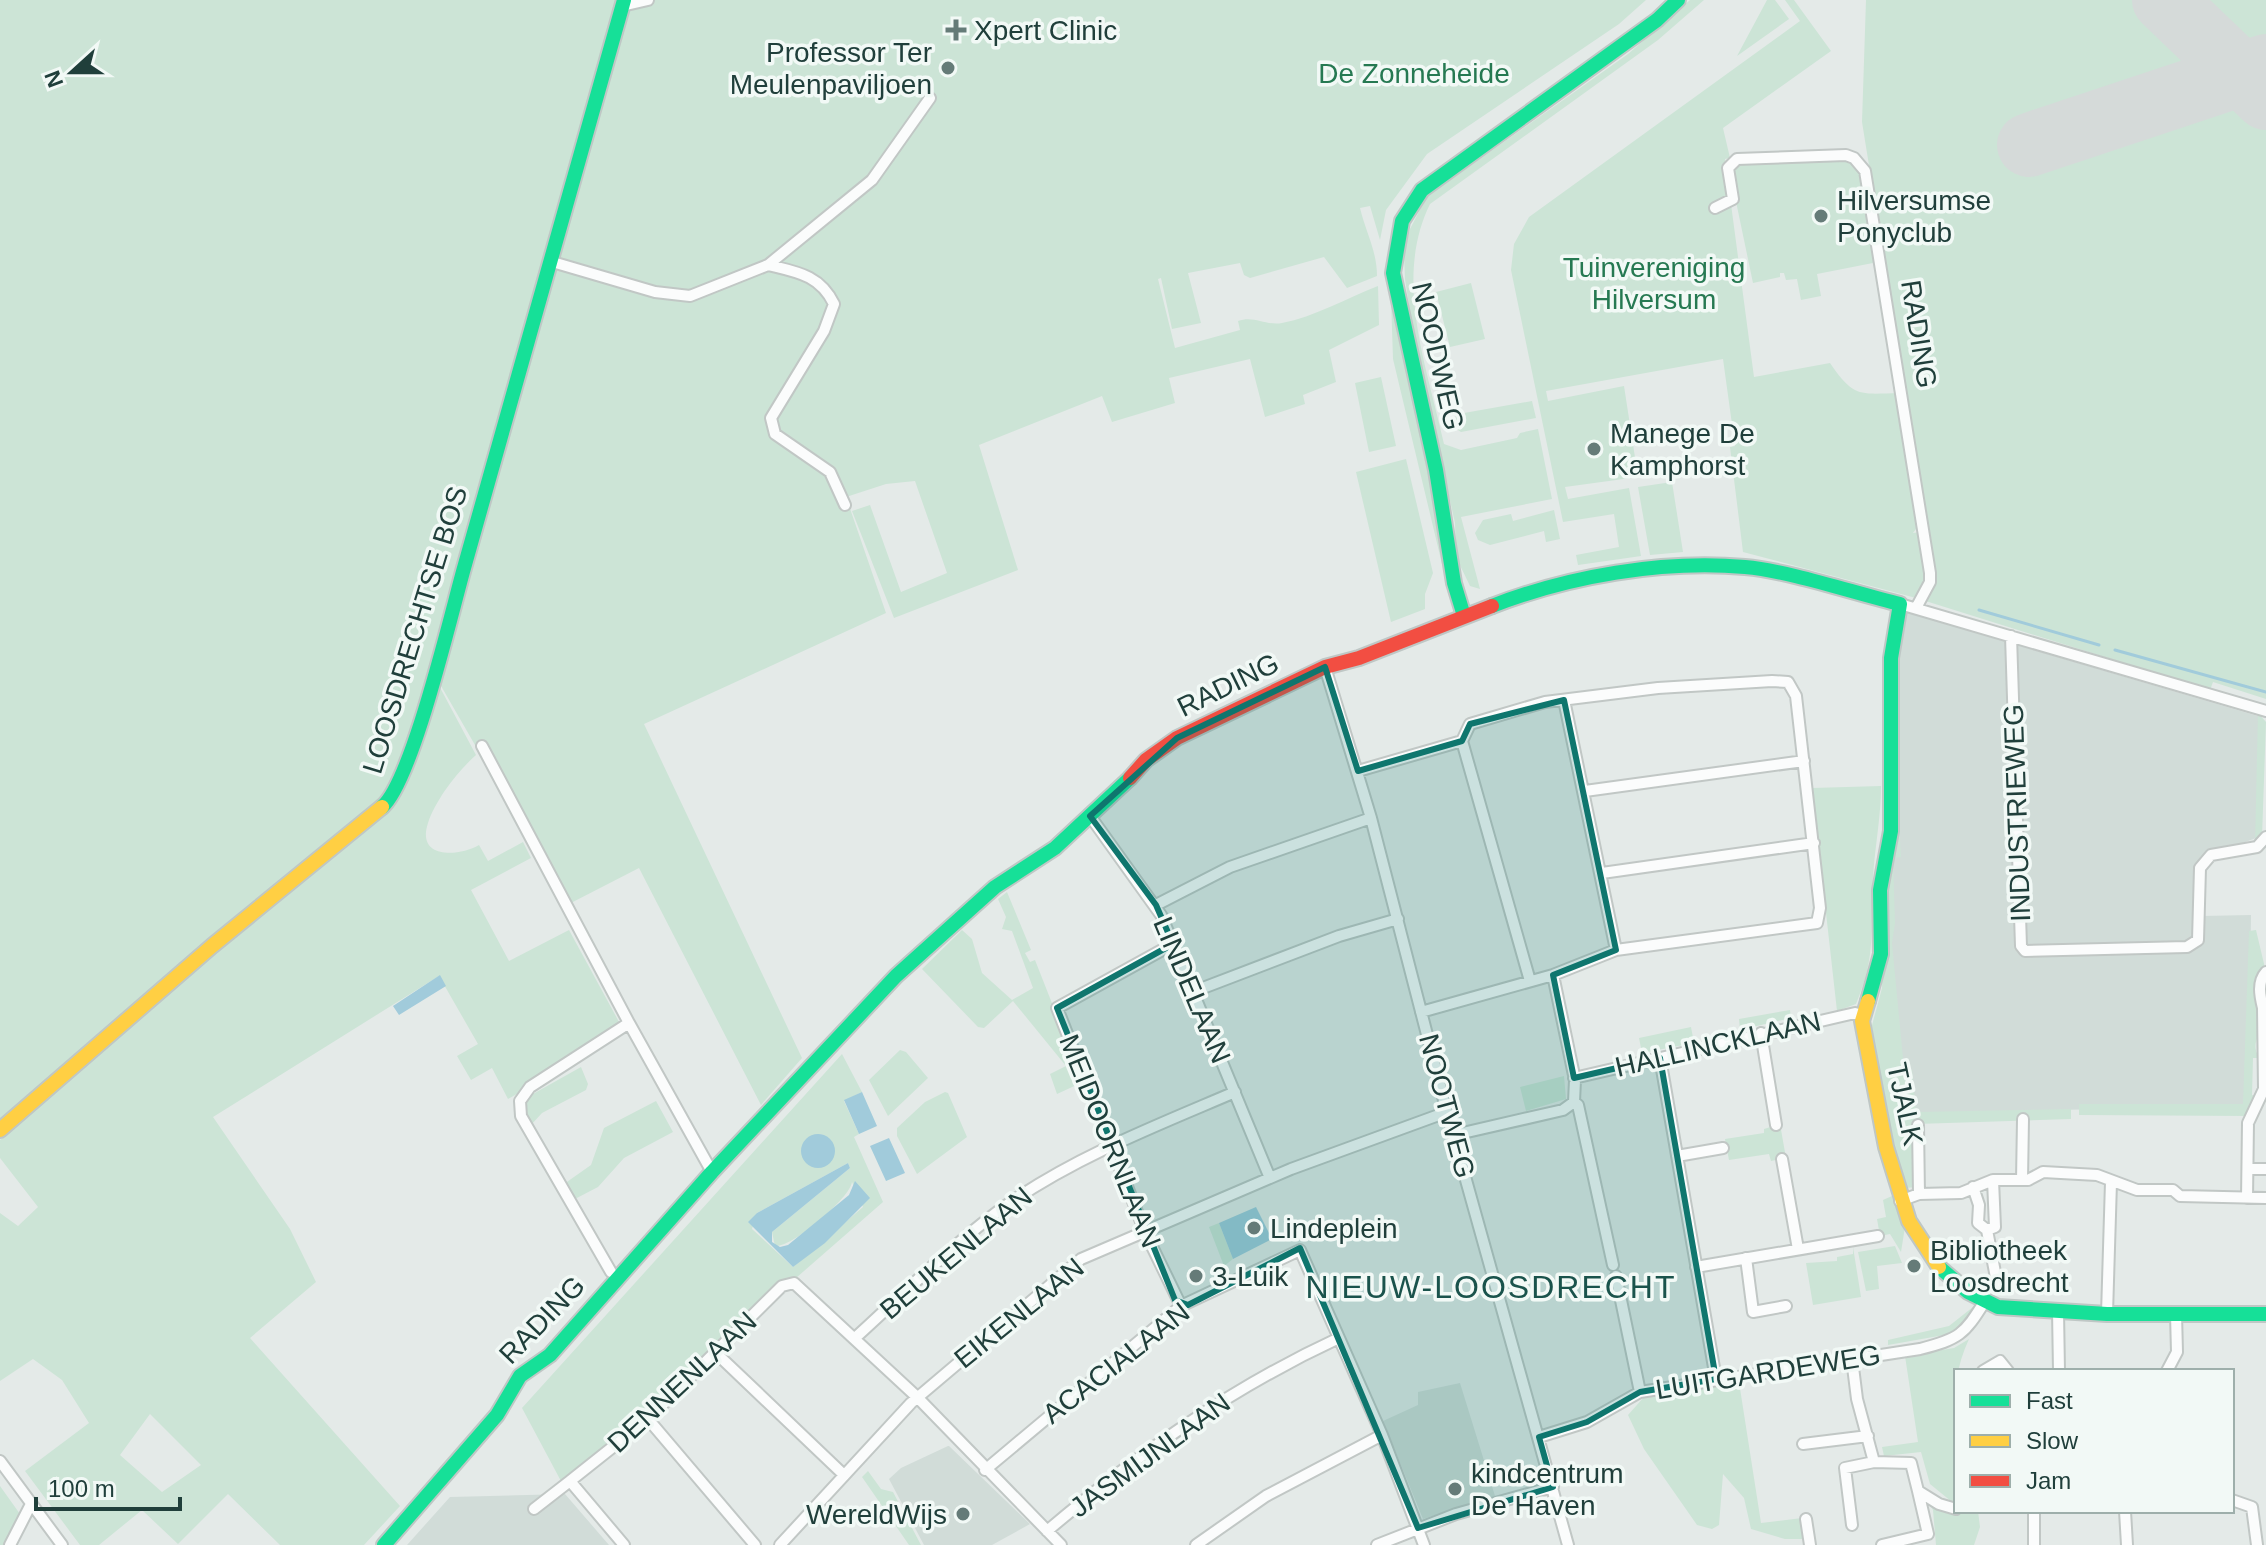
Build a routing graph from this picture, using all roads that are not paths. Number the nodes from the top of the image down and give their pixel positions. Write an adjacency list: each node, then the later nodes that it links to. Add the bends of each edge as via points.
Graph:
1 (648, 0): 3 (street)
2 (1678, 0): 11 (street, NOODWEG, via 1422,190 1402,221 1394,260 1396,298)
3 (623, 3): 6 (street, LOOSDRECHTSE BOS)
4 (930, 98): 7 (street, via 872,180)
5 (1715, 208): 10 (street, RADING, via 1733,199 1728,168 1737,159 1846,155 1865,171 1930,573)
6 (549, 261): 7 (street, via 655,292 690,296); 48 (street, LOOSDRECHTSE BOS, via 443,643 403,776 390,800)
7 (768, 265): 8 (street, via 808,275 834,304 824,331 771,418 775,434 830,472)
8 (845, 505)
9 (1900, 604): 10 (street, RADING); 11 (street, RADING, via 1748,567 1717,566 1641,570 1538,588); 35 (street, via 1891,658 1891,831 1880,890 1881,954)
10 (1916, 608): 12 (street, RADING)
11 (1464, 616): 13 (street, RADING)
12 (2011, 636): 15 (street, RADING); 23 (street, INDUSTRIEWEG, via 2025,951 2187,947 2198,940 2200,868 2211,855)
13 (1325, 667): 19 (street, NOOTWEG); 21 (street, RADING, via 1161,747)
14 (1564, 700): 16 (street, via 1470,724); 18 (street, via 1658,688 1788,682 1796,696); 20 (street)
15 (2266, 711)
16 (1462, 741): 19 (street); 32 (street)
17 (482, 746): 36 (street)
18 (1804, 761): 20 (street); 24 (street)
19 (1358, 771): 22 (street, NOOTWEG)
20 (1585, 791): 25 (street)
21 (1090, 816): 26 (street, LINDELAAN); 56 (street, RADING, via 1055,848 995,887 896,976)
22 (1371, 818): 26 (street, via 1230,867); 27 (street, NOOTWEG)
23 (2265, 842)
24 (1814, 843): 25 (street); 29 (street, via 1817,923)
25 (1602, 873): 29 (street)
26 (1156, 905): 28 (street, LINDELAAN)
27 (1398, 919): 33 (street); 34 (street, NOOTWEG)
28 (1173, 944): 33 (street, LINDELAAN); 50 (street, MEIDOORNLAAN, via 1057,1008)
29 (1616, 950): 31 (street)
30 (2266, 972): 43 (street, via 2259,996 2264,1089)
31 (1553, 975): 32 (street); 39 (street)
32 (1530, 981): 34 (street)
33 (1195, 991): 40 (street, LINDELAAN)
34 (1421, 1012): 42 (street, NOOTWEG)
35 (1862, 1015): 37 (street, HALLINCKLAAN); 65 (street, TJALK)
36 (629, 1023): 56 (street); 72 (street, RADING, via 530,1087 519,1107)
37 (1761, 1033): 38 (street, HALLINCKLAAN); 46 (street)
38 (1660, 1058): 39 (street, HALLINCKLAAN); 52 (street)
39 (1574, 1078): 41 (street)
40 (1235, 1092): 50 (street, BEUKENLAAN); 57 (street, LINDELAAN)
41 (1574, 1102): 49 (street, via 1563,1110); 90 (street)
42 (1447, 1112): 49 (street, NOOTWEG); 57 (street, EIKENLAAN)
43 (2253, 1114): 44 (street); 54 (street, via 2248,1123)
44 (2266, 1114)
45 (2023, 1119): 59 (street)
46 (1776, 1125)
47 (1918, 1125): 62 (street)
48 (0, 1130)
49 (1454, 1135): 95 (street, NOOTWEG)
50 (1112, 1144): 67 (street, MEIDOORNLAAN); 81 (street, BEUKENLAAN, via 1009,1203)
51 (1723, 1148): 52 (street)
52 (1677, 1156): 71 (street)
53 (1782, 1159): 69 (street)
54 (2248, 1169): 55 (street); 63 (street)
55 (2266, 1169)
56 (712, 1172): 116 (street, RADING, via 550,1355 520,1376 497,1415)
57 (1270, 1178): 67 (street, EIKENLAAN)
58 (1993, 1180): 59 (street); 61 (street); 66 (street, via 1995,1227)
59 (2022, 1180): 60 (street, via 2043,1172 2097,1175)
60 (2111, 1182): 63 (street, via 2137,1190 2173,1190 2180,1196); 78 (street)
61 (1973, 1187): 62 (street, via 1961,1193); 66 (street, via 1978,1223)
62 (1919, 1194): 65 (street)
63 (2247, 1198): 64 (street)
64 (2266, 1198)
65 (1901, 1201): 74 (street, TJALK, via 1940,1268)
66 (1987, 1230): 73 (street)
67 (1145, 1232): 75 (street, MEIDOORNLAAN); 91 (street, EIKENLAAN, via 1081,1259)
68 (1878, 1236): 69 (street)
69 (1798, 1249): 70 (street)
70 (1746, 1258): 71 (street); 76 (street, via 1753,1312)
71 (1696, 1267): 89 (street)
72 (611, 1272)
73 (1997, 1283)
74 (1985, 1301): 77 (street, TJALK, via 1998,1307); 84 (street, LUITGARDEWEG, via 1956,1339)
75 (1181, 1306): 82 (street, ACACIALAAN, via 1300,1250); 99 (street, ACACIALAAN)
76 (1786, 1306)
77 (2058, 1311): 78 (street, TJALK); 87 (street)
78 (2107, 1314): 79 (street, TJALK)
79 (2176, 1314): 80 (street, TJALK); 88 (street, via 2177,1352)
80 (2266, 1314)
81 (855, 1338): 83 (street, DENNENLAAN, via 794,1283 782,1286); 91 (street)
82 (1339, 1338): 93 (street); 113 (street, JASMIJNLAAN, via 1173,1430)
83 (717, 1354): 92 (street, DENNENLAAN); 100 (street)
84 (1852, 1359): 89 (street, LUITGARDEWEG); 94 (street)
85 (1986, 1369): 86 (street, via 2000,1361)
86 (2006, 1369)
87 (2059, 1369)
88 (2168, 1369)
89 (1716, 1379): 90 (street, LUITGARDEWEG)
90 (1640, 1392): 95 (street, LUITGARDEWEG, via 1587,1422)
91 (917, 1397): 99 (street); 100 (street, EIKENLAAN)
92 (648, 1419): 101 (street, DENNENLAAN); 118 (street)
93 (1382, 1435): 112 (street); 121 (street, via 1266,1496)
94 (1868, 1436): 96 (street); 98 (street)
95 (1539, 1437): 102 (street, NOOTWEG)
96 (1803, 1444)
97 (0, 1461): 105 (street)
98 (1874, 1462): 103 (street, via 1911,1463); 111 (street, via 1845,1468)
99 (985, 1470): 113 (street)
100 (844, 1475): 119 (street, EIKENLAAN)
101 (570, 1481): 107 (street, DENNENLAAN); 117 (street)
102 (1553, 1487): 112 (street); 124 (street, NOOTWEG)
103 (1918, 1491): 106 (street); 126 (street, via 1928,1534)
104 (2234, 1501): 129 (street, via 2252,1507)
105 (30, 1506): 114 (street); 115 (street)
106 (1954, 1508)
107 (534, 1509)
108 (2034, 1513): 127 (street)
109 (2125, 1513): 128 (street)
110 (1806, 1519): 125 (street)
111 (1852, 1525)
112 (1418, 1528): 122 (street); 123 (street)
113 (1047, 1531): 120 (street)
114 (10, 1545)
115 (62, 1545)
116 (384, 1545)
117 (624, 1545)
118 (755, 1545)
119 (780, 1545)
120 (1061, 1545)
121 (1196, 1545)
122 (1377, 1545)
123 (1424, 1545)
124 (1568, 1545)
125 (1810, 1545)
126 (1882, 1545)
127 (2034, 1545)
128 (2127, 1545)
129 (2257, 1545)

